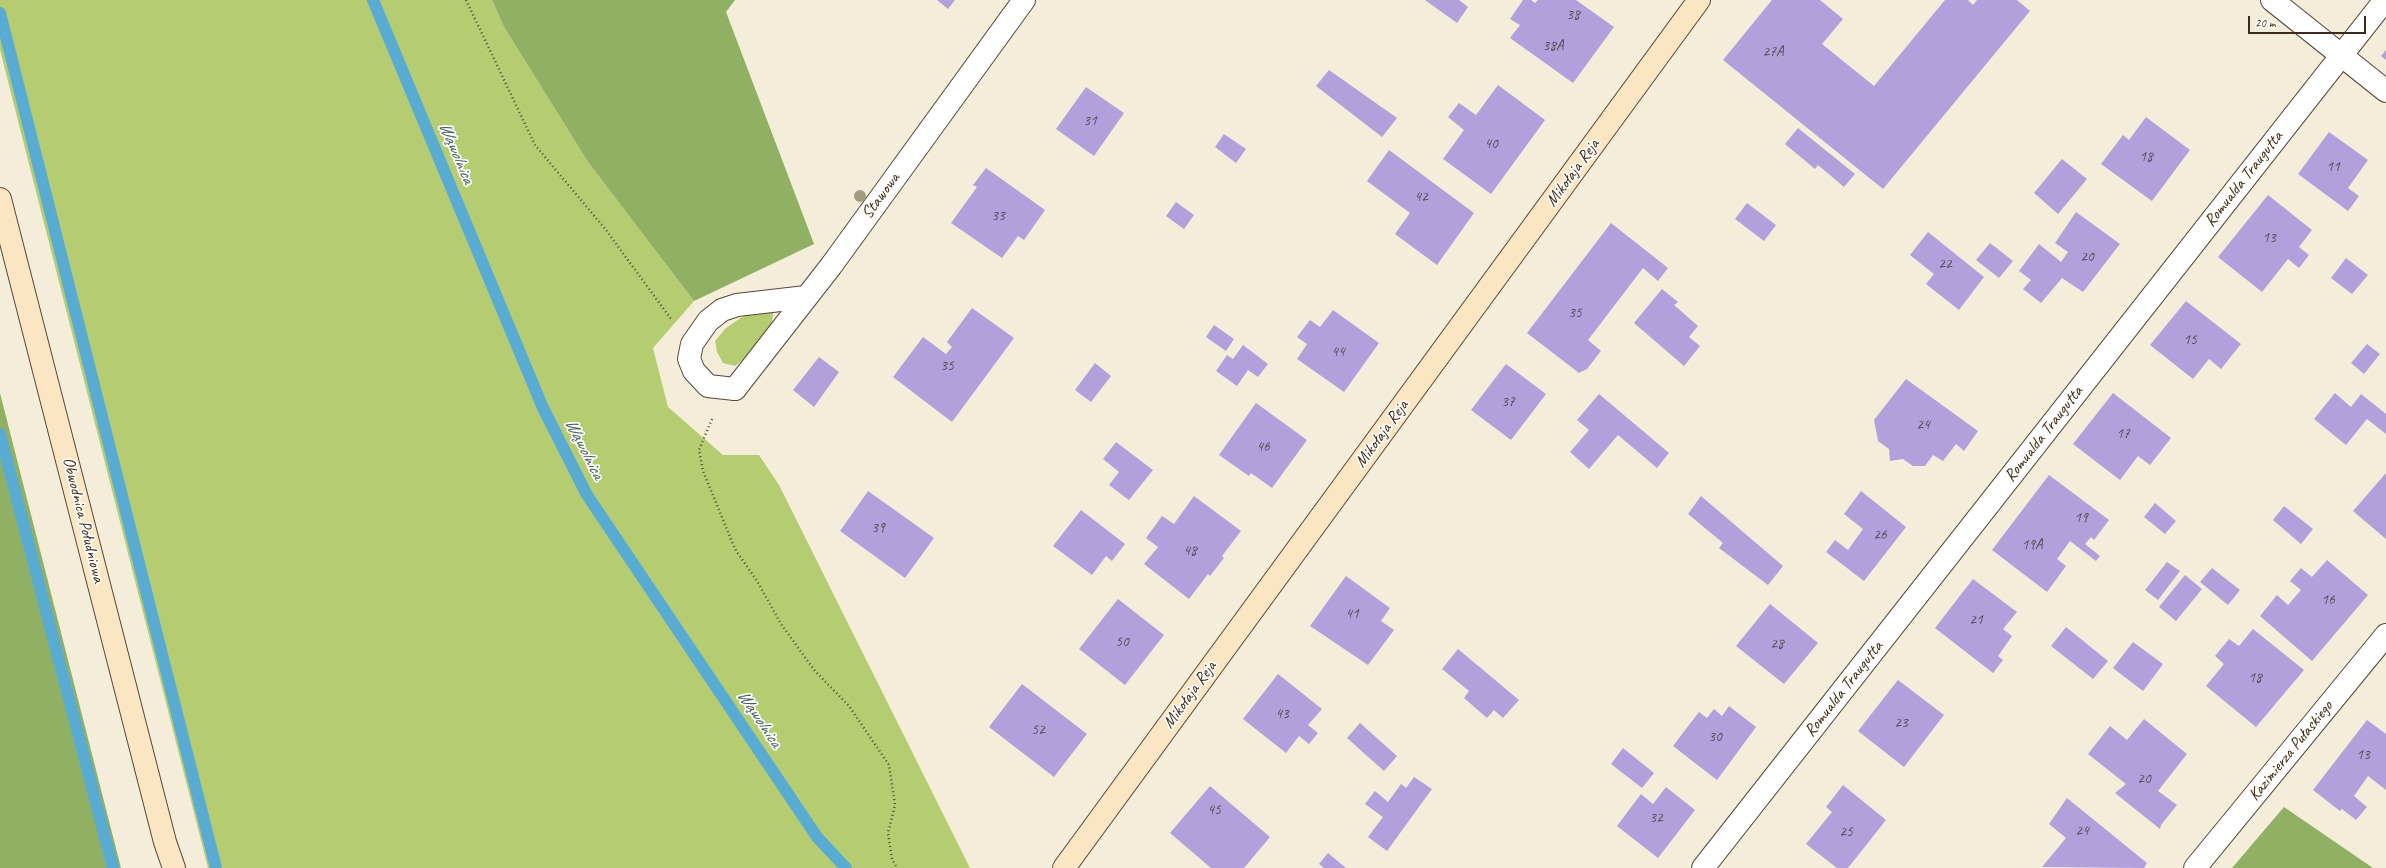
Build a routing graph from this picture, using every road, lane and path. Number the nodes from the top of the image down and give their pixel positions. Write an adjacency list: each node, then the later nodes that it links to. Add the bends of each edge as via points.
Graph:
1 (466, 0): 10 (path, via 535,145 606,230 660,307)
2 (1024, 0): 9 (street, Stawowa)
3 (1699, 0): 17 (street, Mikołaja Reja)
4 (2272, 0): 6 (street)
5 (2385, 0): 6 (street, Romualda Traugutta)
6 (2341, 54): 7 (street); 18 (street, Romualda Traugutta)
7 (2386, 91)
8 (0, 199): 13 (street, Obwodnica Południowa)
9 (806, 297): 10 (street, via 737,305 722,310 708,321); 11 (street, Stawowa)
10 (692, 344): 11 (street, via 689,359 694,371 708,386)
11 (734, 389): 16 (path, via 711,420 699,450 703,472 735,549 757,581 780,624 815,671 849,706 889,765 895,805 888,833 892,859)
12 (2386, 635): 19 (street, Kazimierza Pułaskiego)
13 (165, 842): 14 (street); 15 (street)
14 (170, 868)
15 (174, 868)
16 (897, 868)
17 (1064, 868)
18 (1703, 868)
19 (2195, 868)

